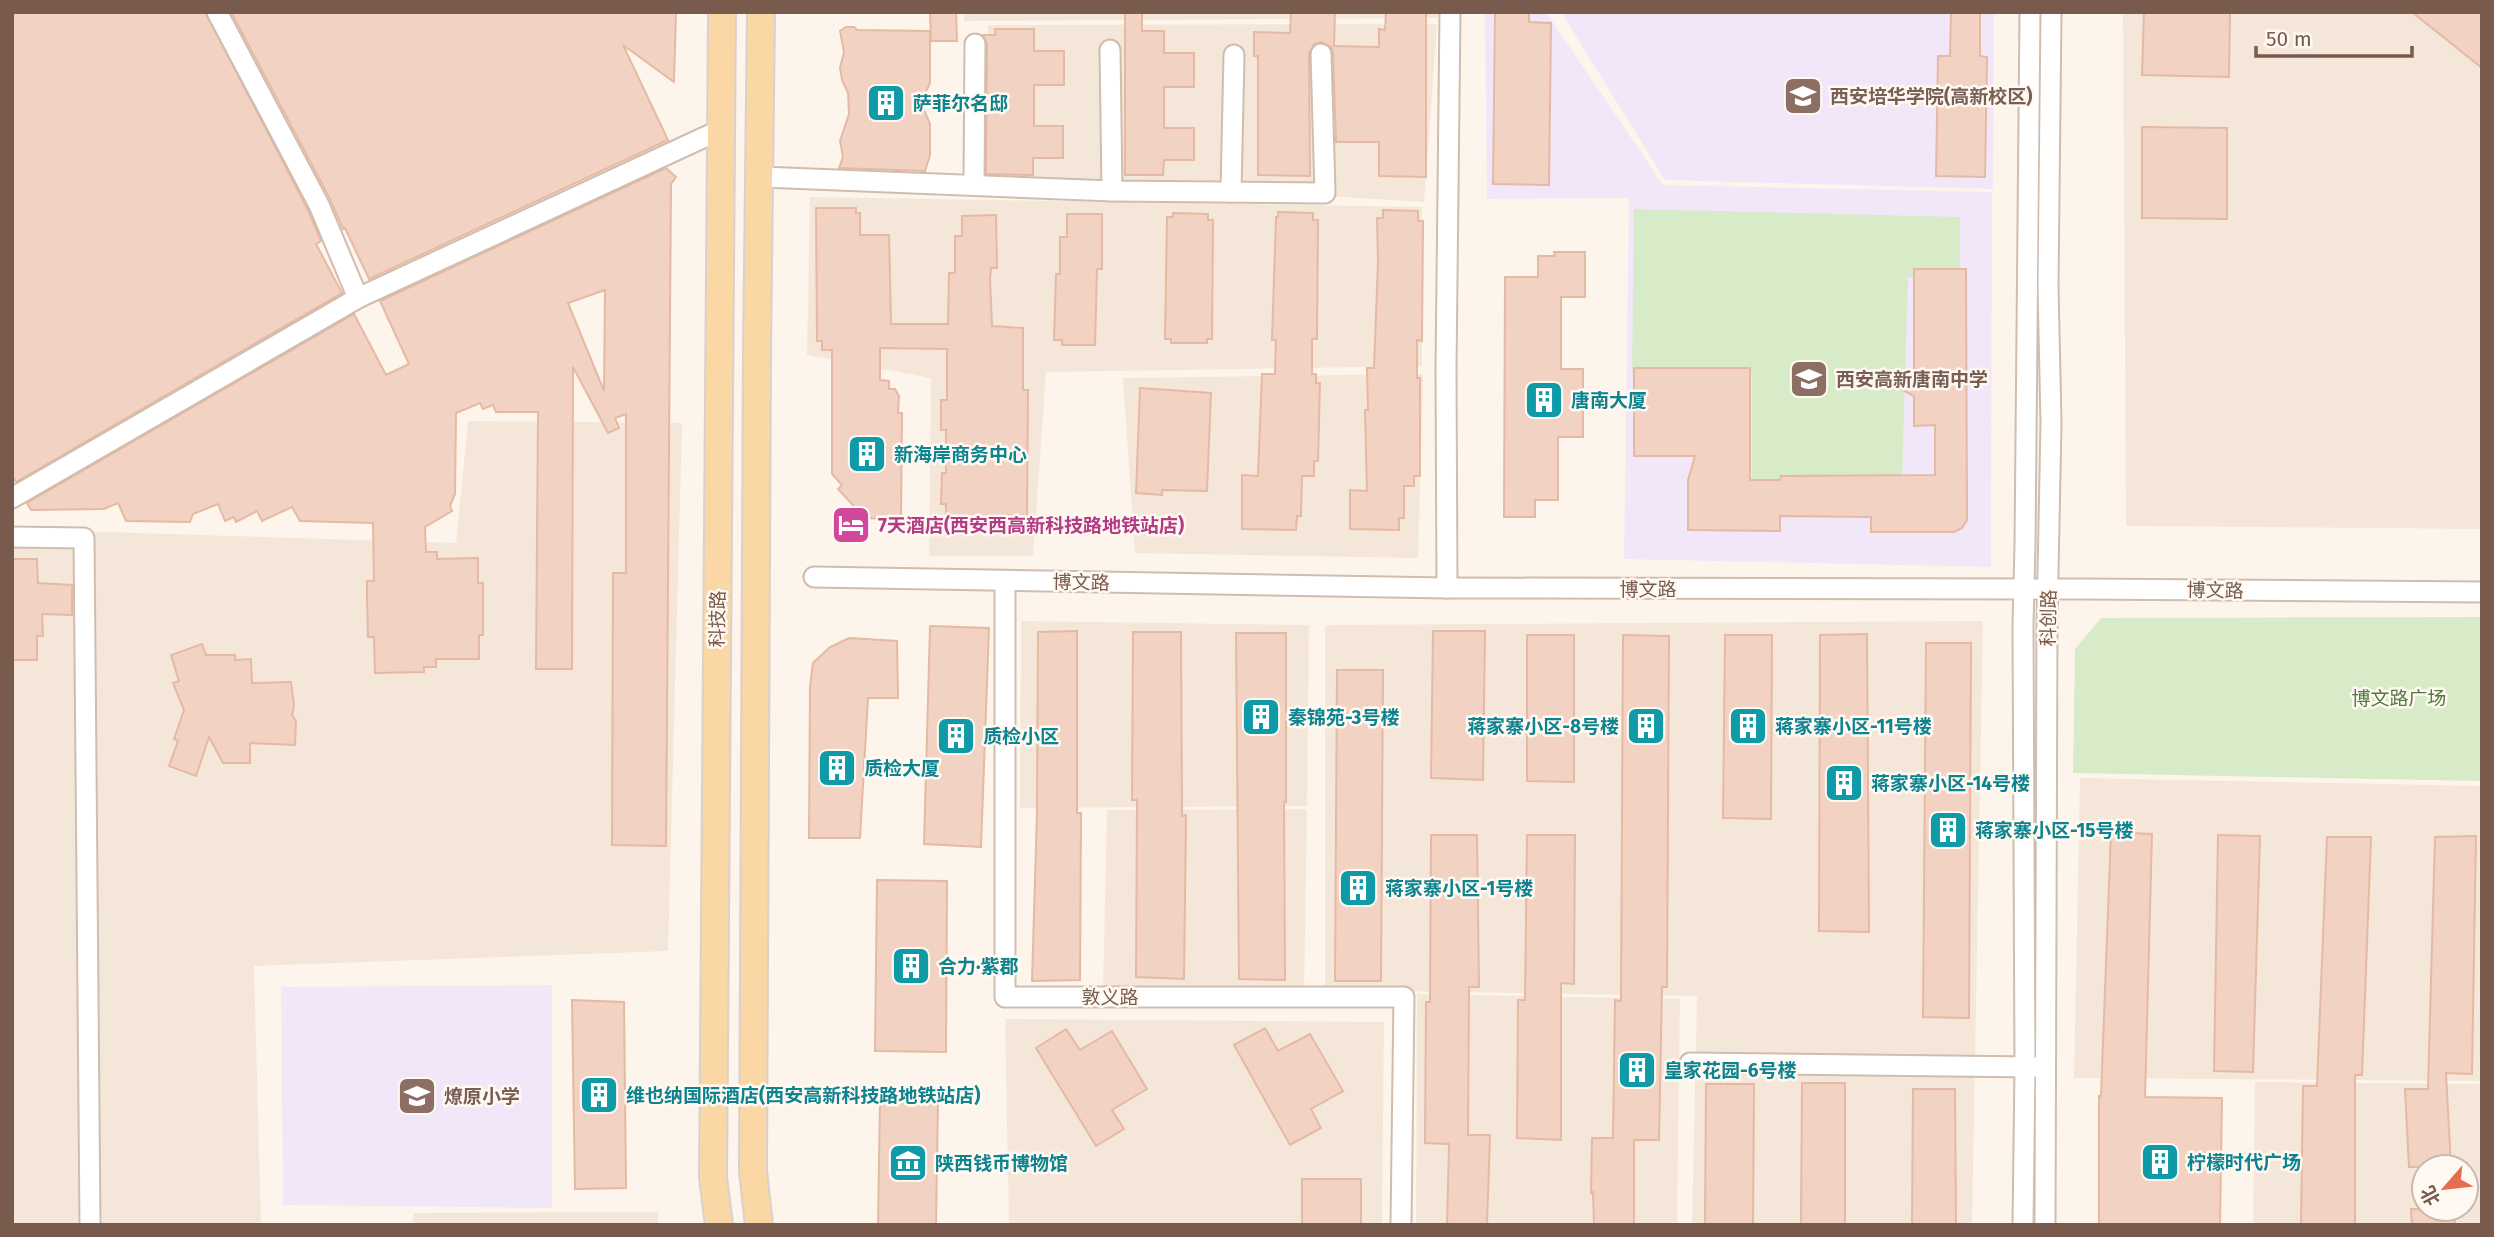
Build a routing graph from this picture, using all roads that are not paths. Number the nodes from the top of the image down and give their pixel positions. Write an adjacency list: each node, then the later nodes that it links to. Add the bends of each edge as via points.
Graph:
1 (217, 12): 16 (street, via 319,205)
2 (722, 12): 11 (main road, 科技路)
3 (761, 12): 12 (main road, 科技路)
4 (1450, 12): 21 (street)
5 (2030, 12): 22 (street, 科创路)
6 (2051, 12): 23 (street, 科创路)
7 (975, 44): 13 (street)
8 (1110, 50): 14 (street)
9 (1321, 54): 15 (street, via 1325,193)
10 (1234, 55): 15 (street)
11 (722, 129): 16 (street); 28 (main road, 科技路, via 713,1177)
12 (760, 177): 13 (street); 29 (main road, 科技路, via 753,1171)
13 (974, 184): 14 (street)
14 (1112, 191): 15 (street)
15 (1231, 192)
16 (358, 298): 17 (street)
17 (12, 498)
18 (12, 537): 27 (street, via 84,538)
19 (814, 577): 20 (street, 博文路)
20 (1005, 581): 21 (street, 博文路); 30 (street, 敦义路, via 1005,998 1405,997)
21 (1447, 588): 22 (street, 博文路)
22 (2024, 590): 23 (street, 博文路); 26 (street, 科创路)
23 (2049, 590): 24 (street, 博文路); 26 (street, 科创路)
24 (2482, 592)
25 (1690, 1063): 26 (street)
26 (2035, 1067): 31 (street, 科创路); 32 (street, 科创路)
27 (90, 1225)
28 (719, 1225)
29 (760, 1225)
30 (1401, 1225)
31 (2023, 1225)
32 (2045, 1225)

